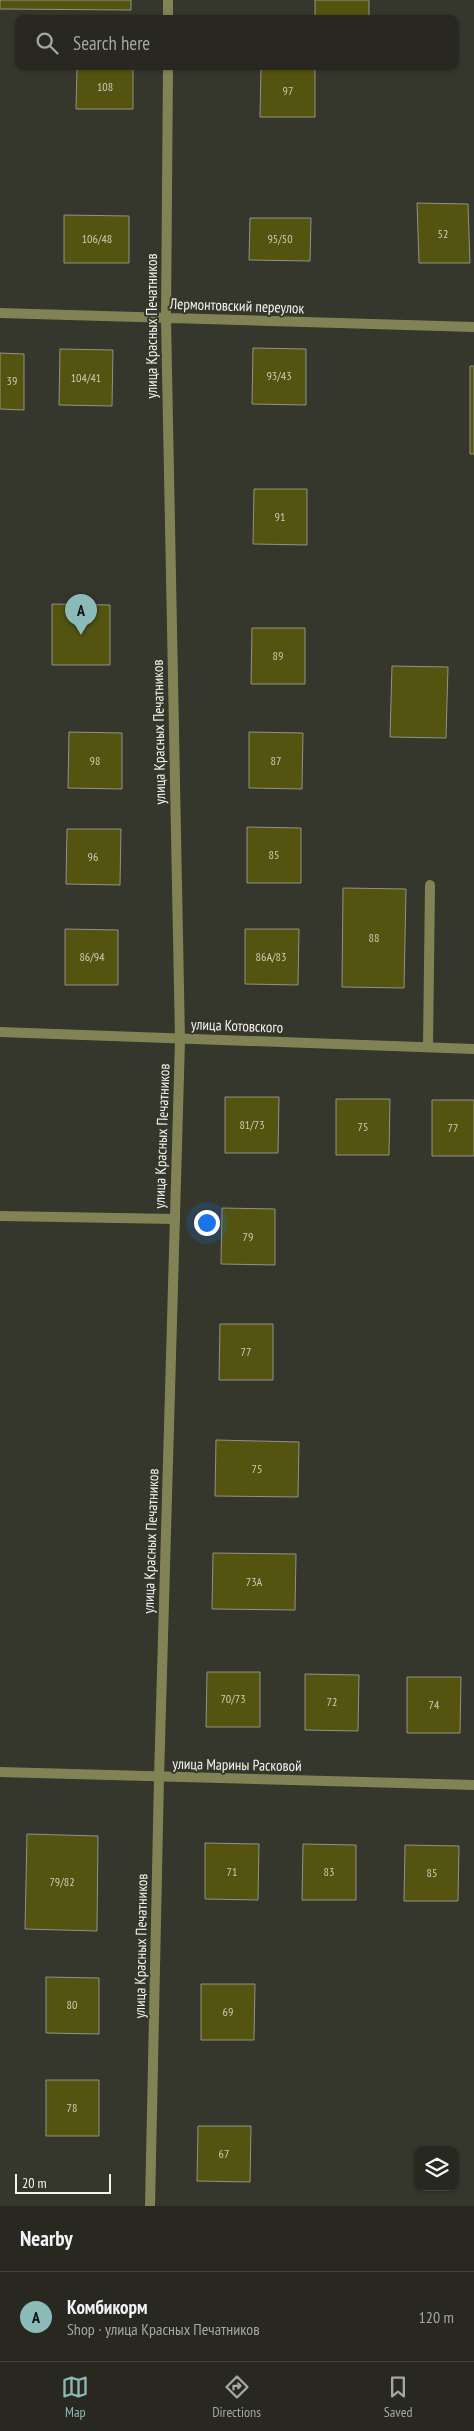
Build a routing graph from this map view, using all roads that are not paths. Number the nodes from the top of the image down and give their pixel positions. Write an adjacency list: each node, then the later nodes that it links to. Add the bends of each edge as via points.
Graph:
1 (168, 0): 2 (street)
2 (168, 15)
3 (168, 70): 5 (street, улица Красных Печатников)
4 (0, 313): 5 (street, Лермонтовский переулок)
5 (166, 319): 6 (street, Лермонтовский переулок); 9 (street, улица Красных Печатников)
6 (474, 328)
7 (430, 885): 10 (street)
8 (0, 1032): 9 (street, улица Котовского)
9 (180, 1040): 10 (street, улица Котовского); 13 (street, улица Красных Печатников)
10 (428, 1047): 11 (street, улица Котовского)
11 (474, 1049)
12 (0, 1216): 13 (street)
13 (175, 1219): 15 (street, улица Красных Печатников)
14 (0, 1772): 15 (street, улица Марины Расковой)
15 (159, 1778): 16 (street, улица Марины Расковой); 17 (street, улица Красных Печатников)
16 (474, 1785)
17 (150, 2206)

